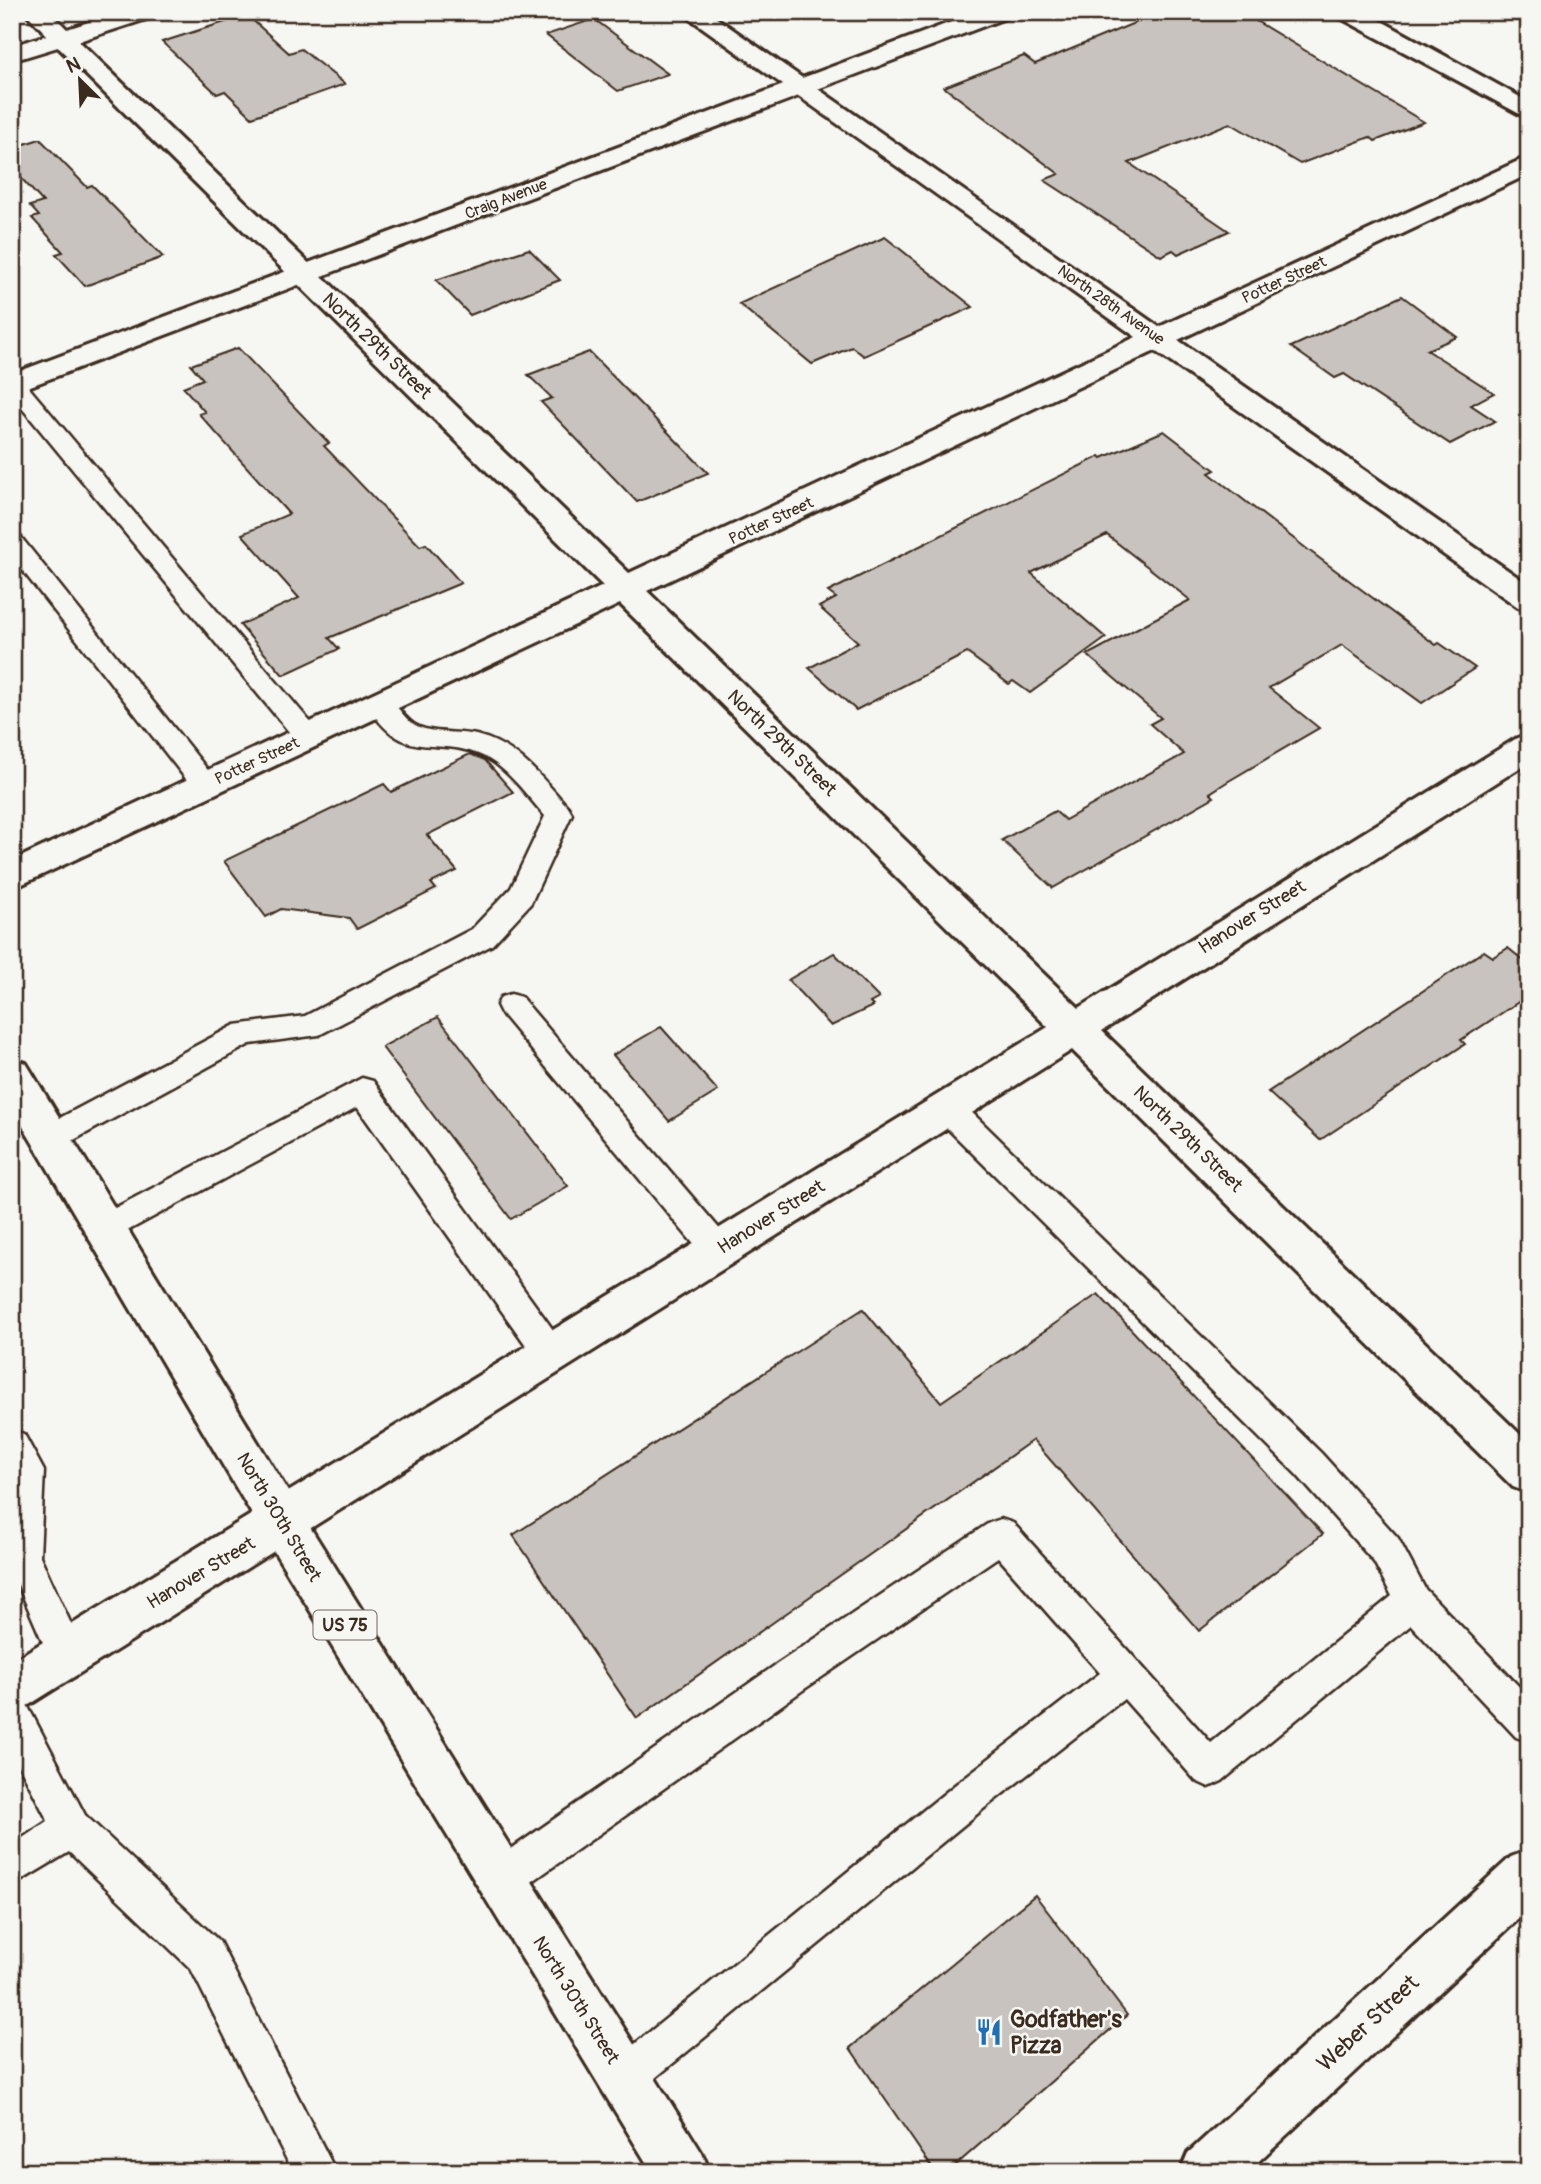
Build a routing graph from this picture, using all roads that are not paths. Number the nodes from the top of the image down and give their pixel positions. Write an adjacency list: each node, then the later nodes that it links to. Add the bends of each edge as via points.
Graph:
1 (36, 12): 6 (main road, North 29th Street)
2 (145, 12): 6 (main road)
3 (692, 12): 8 (main road, North 28th Avenue)
4 (1000, 12): 8 (main road, Craig Avenue)
5 (1347, 12): 9 (main road)
6 (63, 38): 7 (main road); 11 (main road, North 29th Street)
7 (12, 54)
8 (800, 88): 11 (main road, Craig Avenue); 12 (main road, North 28th Avenue)
9 (1529, 112)
10 (1529, 164): 12 (main road, Potter Street)
11 (304, 275): 13 (main road, Craig Avenue); 15 (main road, North 29th Street)
12 (1159, 339): 15 (main road, Potter Street); 16 (main road, North 28th Avenue)
13 (13, 383): 18 (lane)
14 (12, 541): 20 (lane)
15 (624, 589): 17 (main road, Potter Street); 23 (main road, North 29th Street)
16 (1529, 600)
17 (380, 704): 18 (main road, Potter Street); 26 (lane, via 408,734 493,750 510,761 559,814 523,897 482,937 309,1027 245,1034)
18 (308, 737): 20 (main road, Potter Street)
19 (1529, 746): 23 (main road, Hanover Street)
20 (206, 786): 21 (main road, Potter Street)
21 (12, 876)
22 (511, 1005): 28 (lane)
23 (1074, 1027): 25 (main road, Hanover Street); 31 (main road, North 29th Street)
24 (12, 1074): 26 (main road, North 30th Street / US 75)
25 (946, 1107): 28 (main road, Hanover Street); 33 (lane, via 1309,1464 1386,1550)
26 (50, 1138): 27 (main road, North 30th Street / US 75)
27 (105, 1228): 29 (lane, via 362,1090); 32 (main road, North 30th Street / US 75)
28 (718, 1250): 29 (main road, Hanover Street)
29 (552, 1355): 32 (main road, Hanover Street)
30 (12, 1445): 34 (lane, via 27,1471 23,1556)
31 (1529, 1473)
32 (282, 1523): 34 (main road, Hanover Street); 42 (main road, North 30th Street / US 75)
33 (1413, 1601): 35 (lane, via 1209,1768); 38 (lane)
34 (67, 1655): 36 (main road, Hanover Street)
35 (1126, 1675): 42 (lane, via 1001,1535); 43 (lane)
36 (12, 1688)
37 (12, 1714): 39 (lane)
38 (1529, 1724)
39 (72, 1828): 40 (lane); 44 (lane, via 205,1955)
40 (12, 1867)
41 (1529, 1875): 46 (main road, Weber Street)
42 (502, 1879): 43 (main road, North 30th Street / US 75)
43 (625, 2078): 45 (main road, North 30th Street / US 75)
44 (315, 2172)
45 (682, 2172)
46 (1208, 2172)

